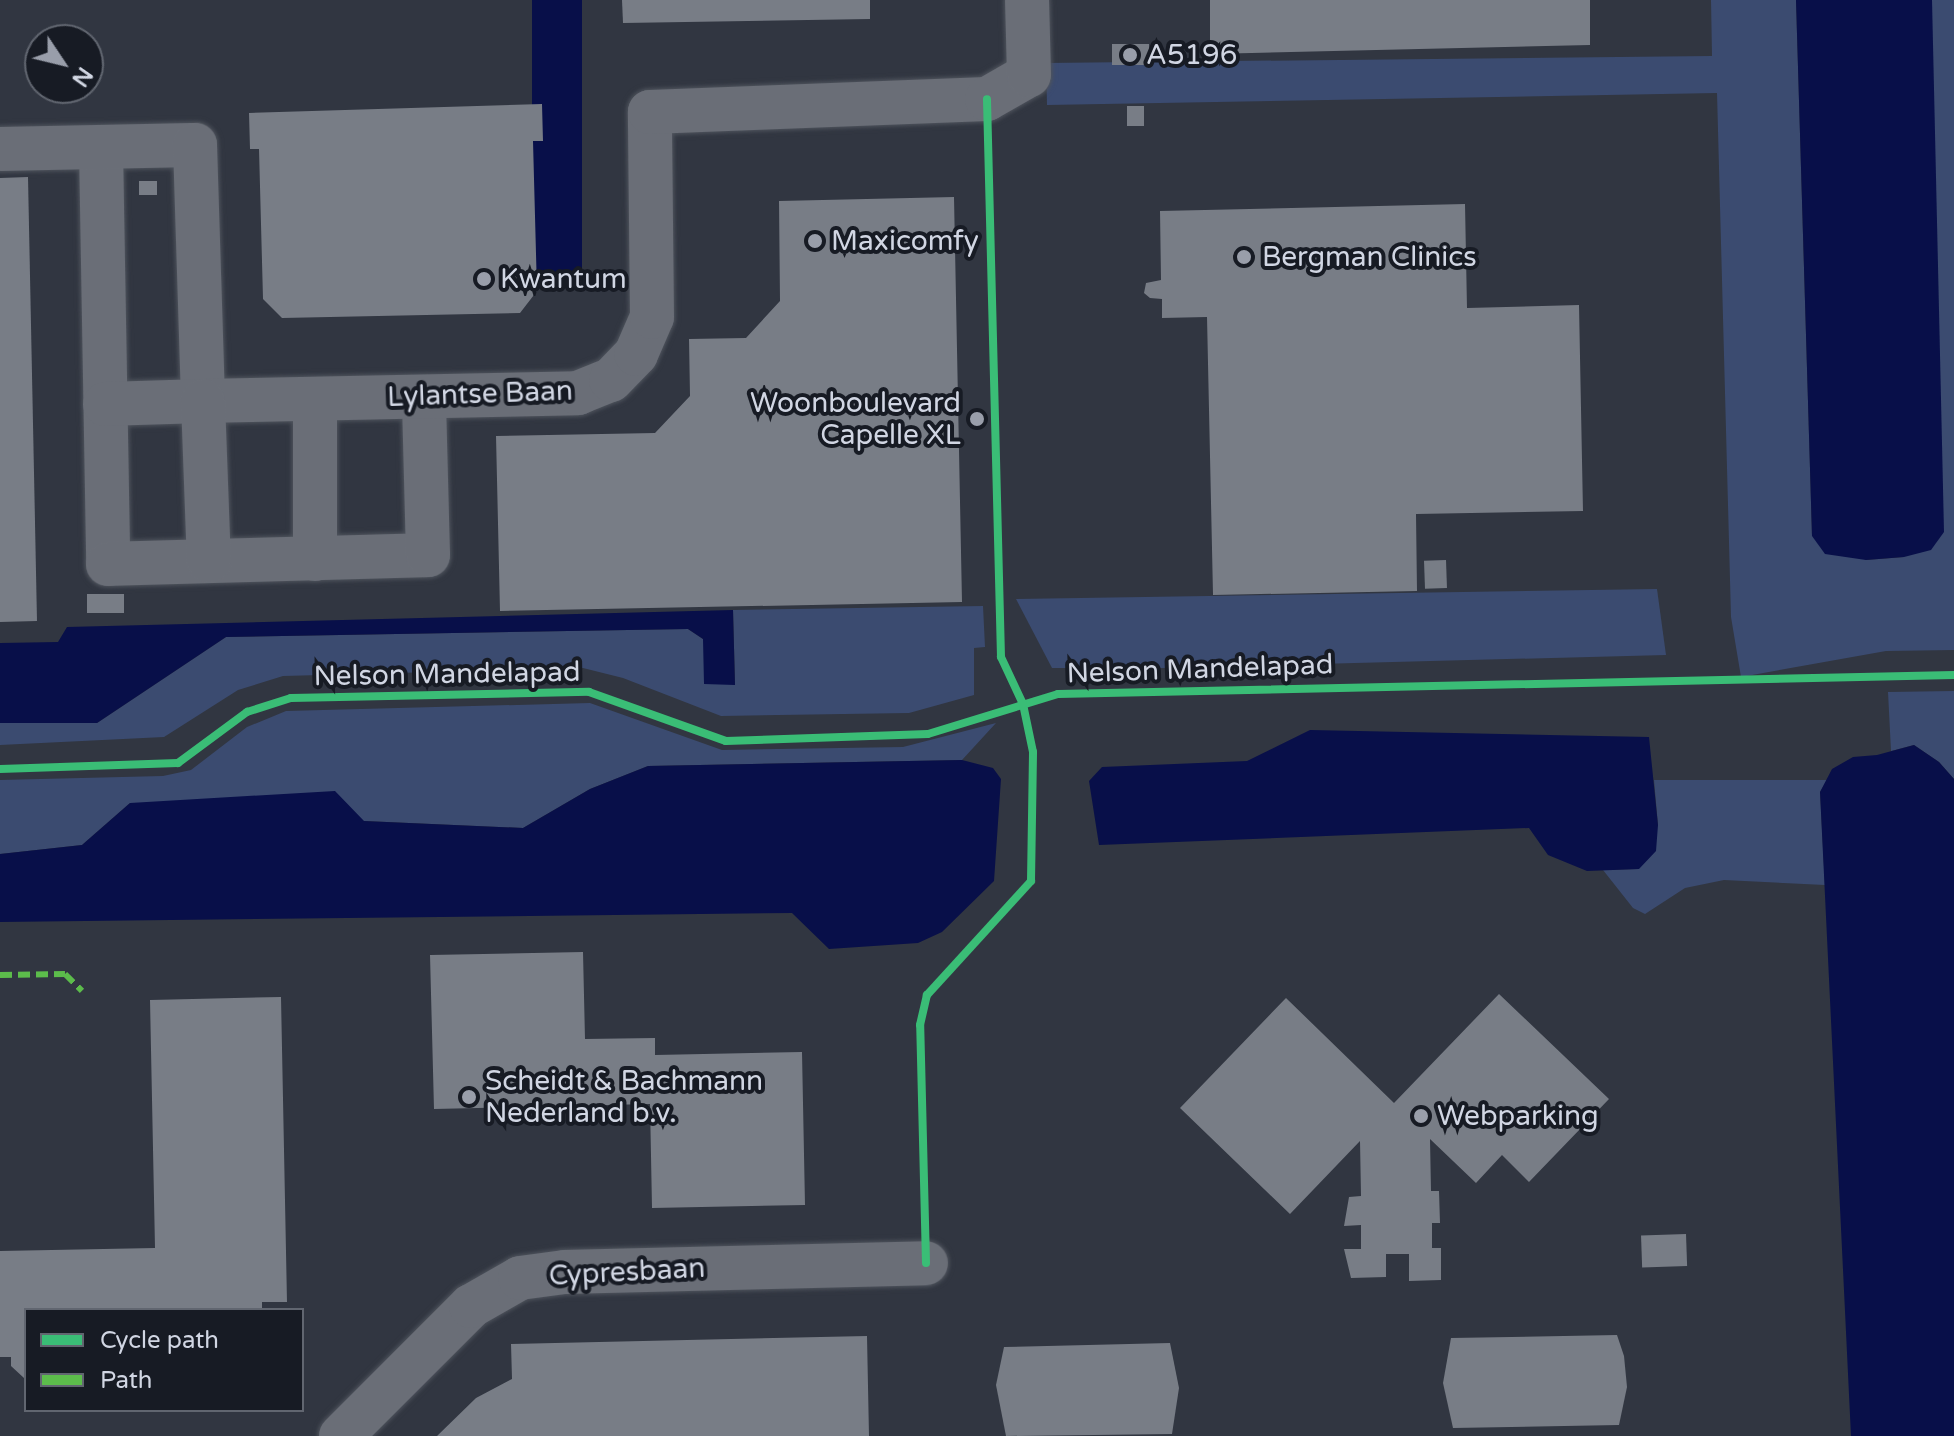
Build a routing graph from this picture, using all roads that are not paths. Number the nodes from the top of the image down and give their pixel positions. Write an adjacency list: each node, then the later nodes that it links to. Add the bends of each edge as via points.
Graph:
1 (1027, 0): 4 (street, Lylantse Baan, via 1029,75 987,99 650,112 652,317 636,354 611,380 578,393)
2 (101, 148): 3 (street); 6 (street, via 195,145); 7 (street)
3 (0, 149)
4 (424, 397): 5 (street, Lylantse Baan); 8 (street, via 428,555)
5 (315, 399): 6 (street, Lylantse Baan); 8 (street)
6 (203, 401): 7 (street, Lylantse Baan); 9 (street)
7 (105, 404): 9 (street, via 108,564)
8 (315, 559): 9 (street)
9 (209, 561)
10 (926, 1263): 11 (street, Cypresbaan, via 565,1272 520,1278 471,1306)
11 (341, 1436)

